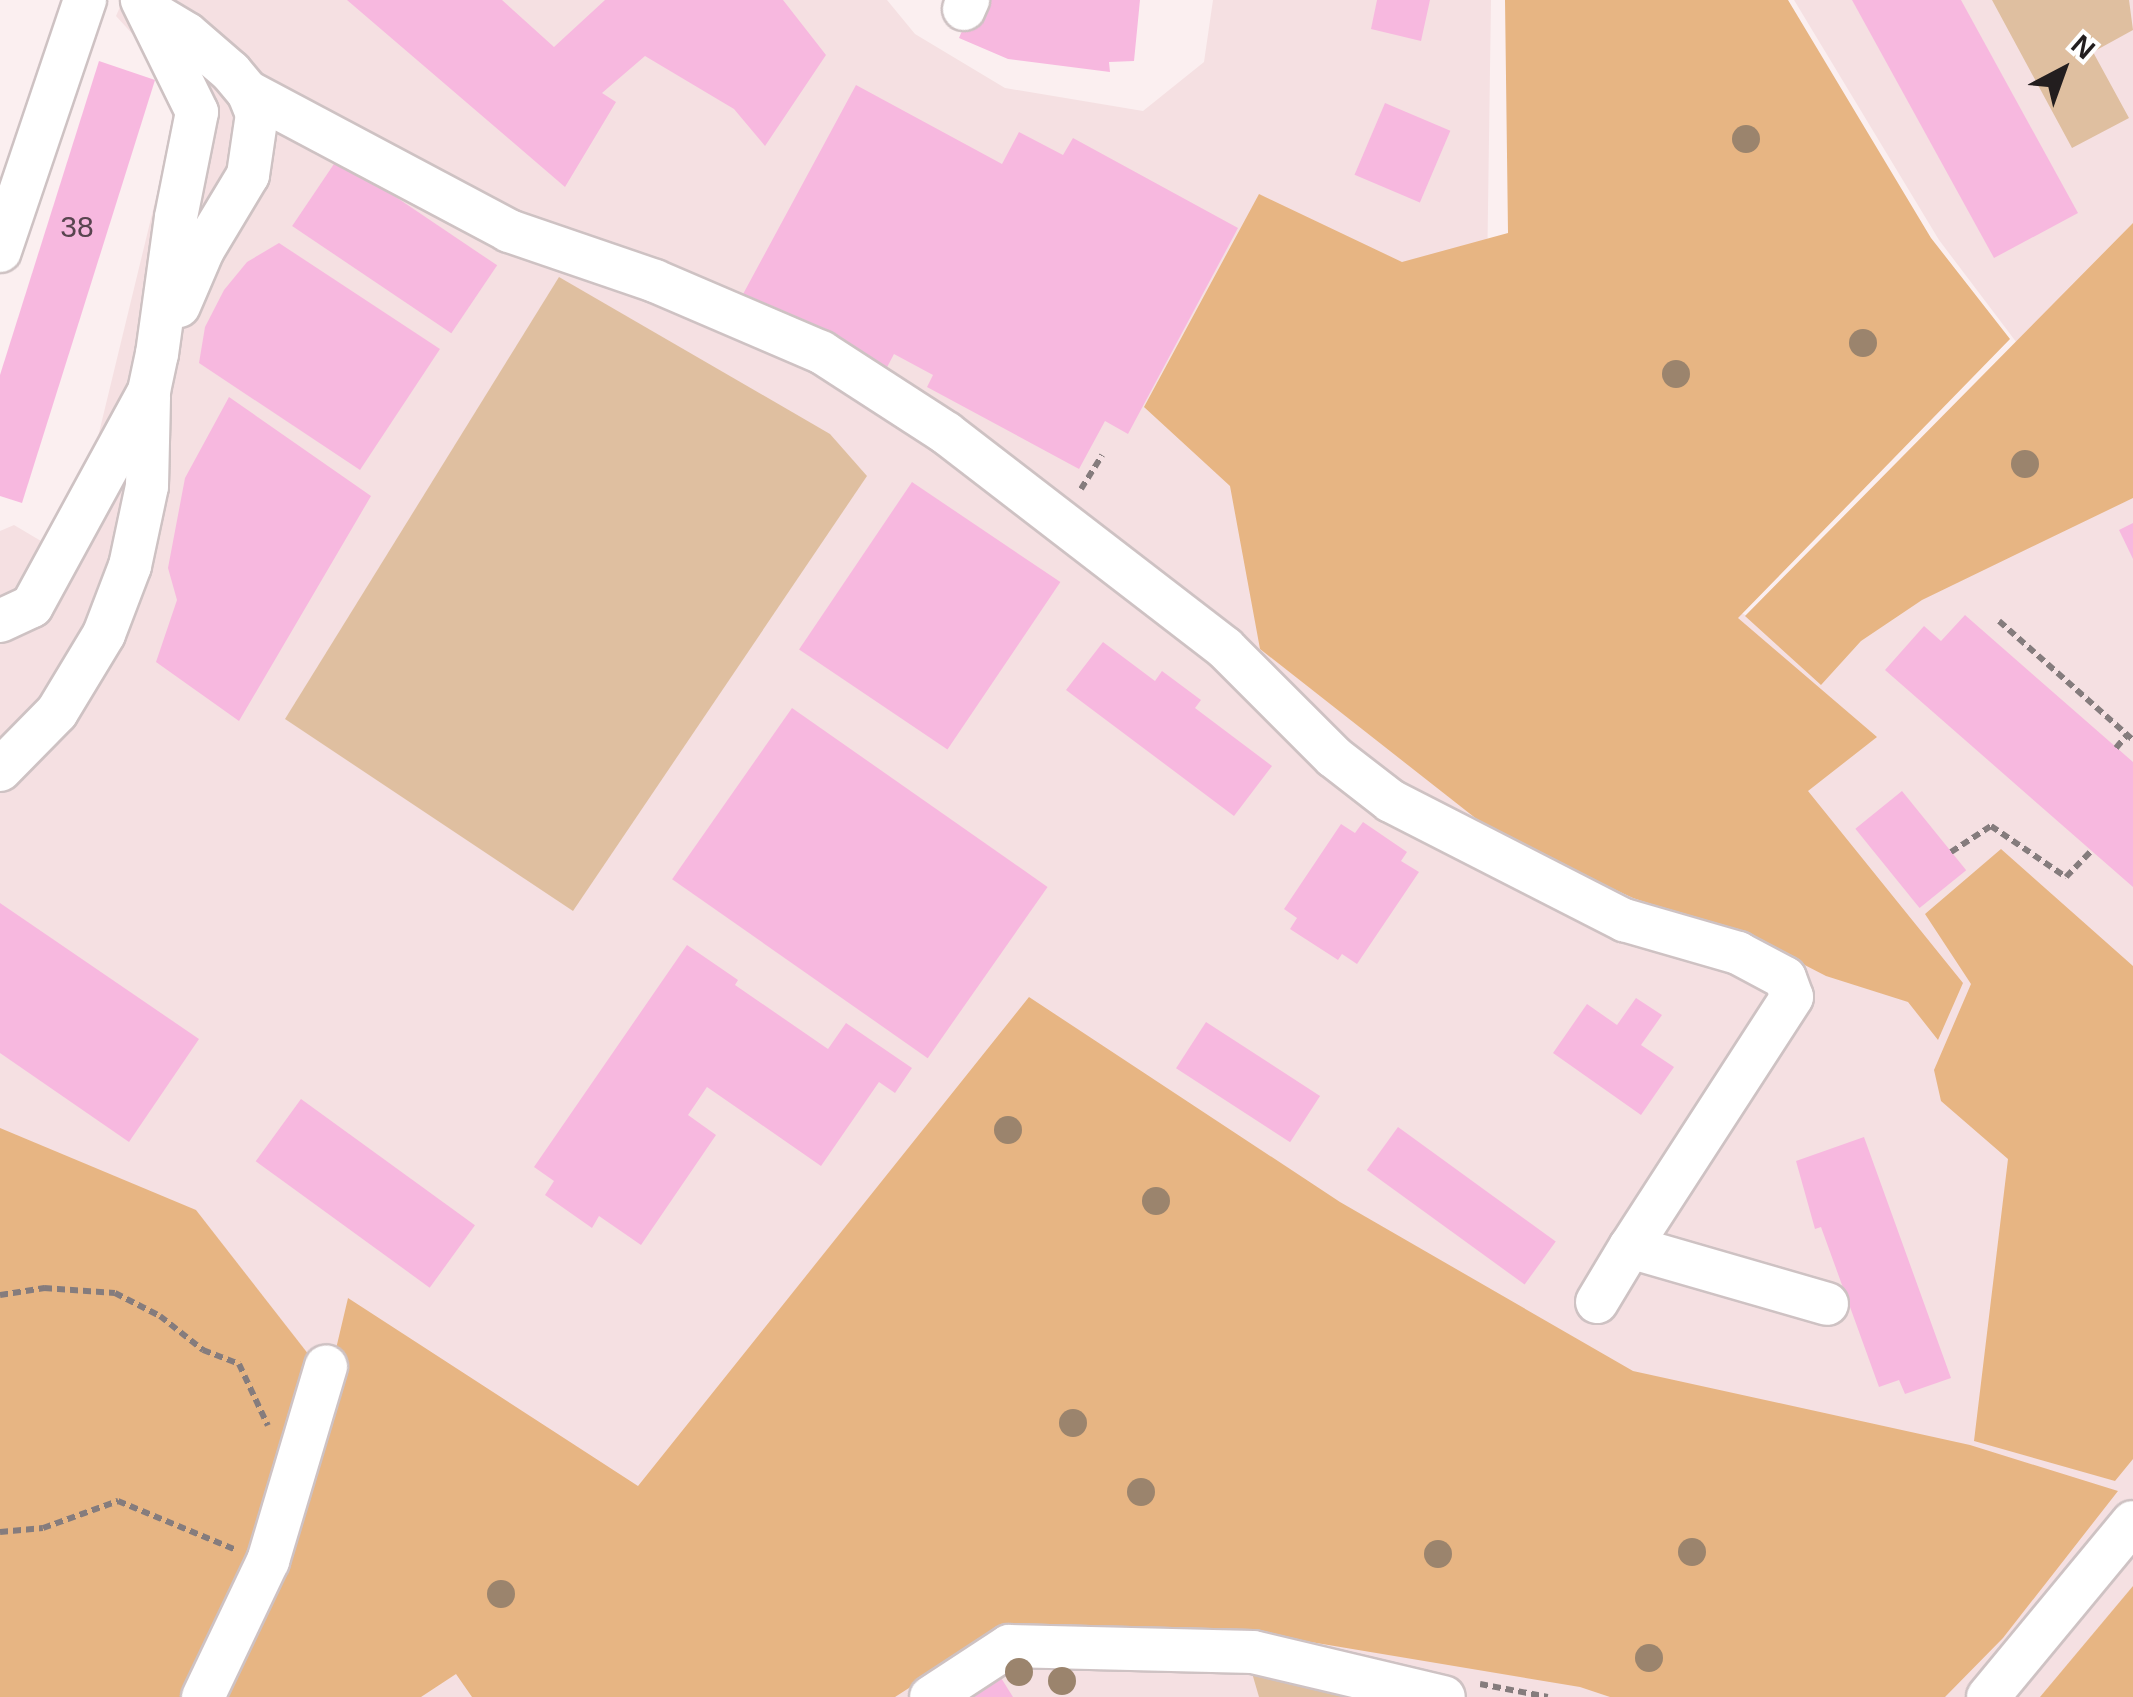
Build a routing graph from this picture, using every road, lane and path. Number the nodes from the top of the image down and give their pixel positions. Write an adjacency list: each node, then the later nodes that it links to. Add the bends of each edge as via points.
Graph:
1 (85, 0): 4 (street)
2 (145, 5): 3 (street, via 212,54); 5 (street, via 197,112)
3 (248, 92): 5 (street, via 257,114 248,175 204,250); 13 (street, via 509,232 656,281 821,352 946,432 1195,624 1334,757 1391,801 1624,920 1738,954 1785,978 1792,997)
4 (0, 251)
5 (153, 373): 6 (street); 10 (street, via 147,486 130,566 104,634 57,712)
6 (16, 613)
7 (1999, 621): 8 (path)
8 (2130, 738): 9 (path)
9 (2116, 748)
10 (0, 770)
11 (2091, 850): 12 (path, via 2066,877 1991,826)
12 (1951, 852)
13 (1630, 1247): 15 (street); 16 (street)
14 (0, 1295): 18 (path, via 44,1288 115,1293 145,1308 203,1350 239,1364)
15 (1597, 1302)
16 (1827, 1304)
17 (326, 1366): 21 (street)
18 (274, 1440)
19 (2133, 1522): 25 (street)
20 (0, 1532): 21 (path, via 42,1528 118,1501)
21 (268, 1561): 22 (street)
22 (203, 1697)
23 (931, 1697): 24 (street, via 1009,1646 1253,1652)
24 (1444, 1697)
25 (1988, 1697)

